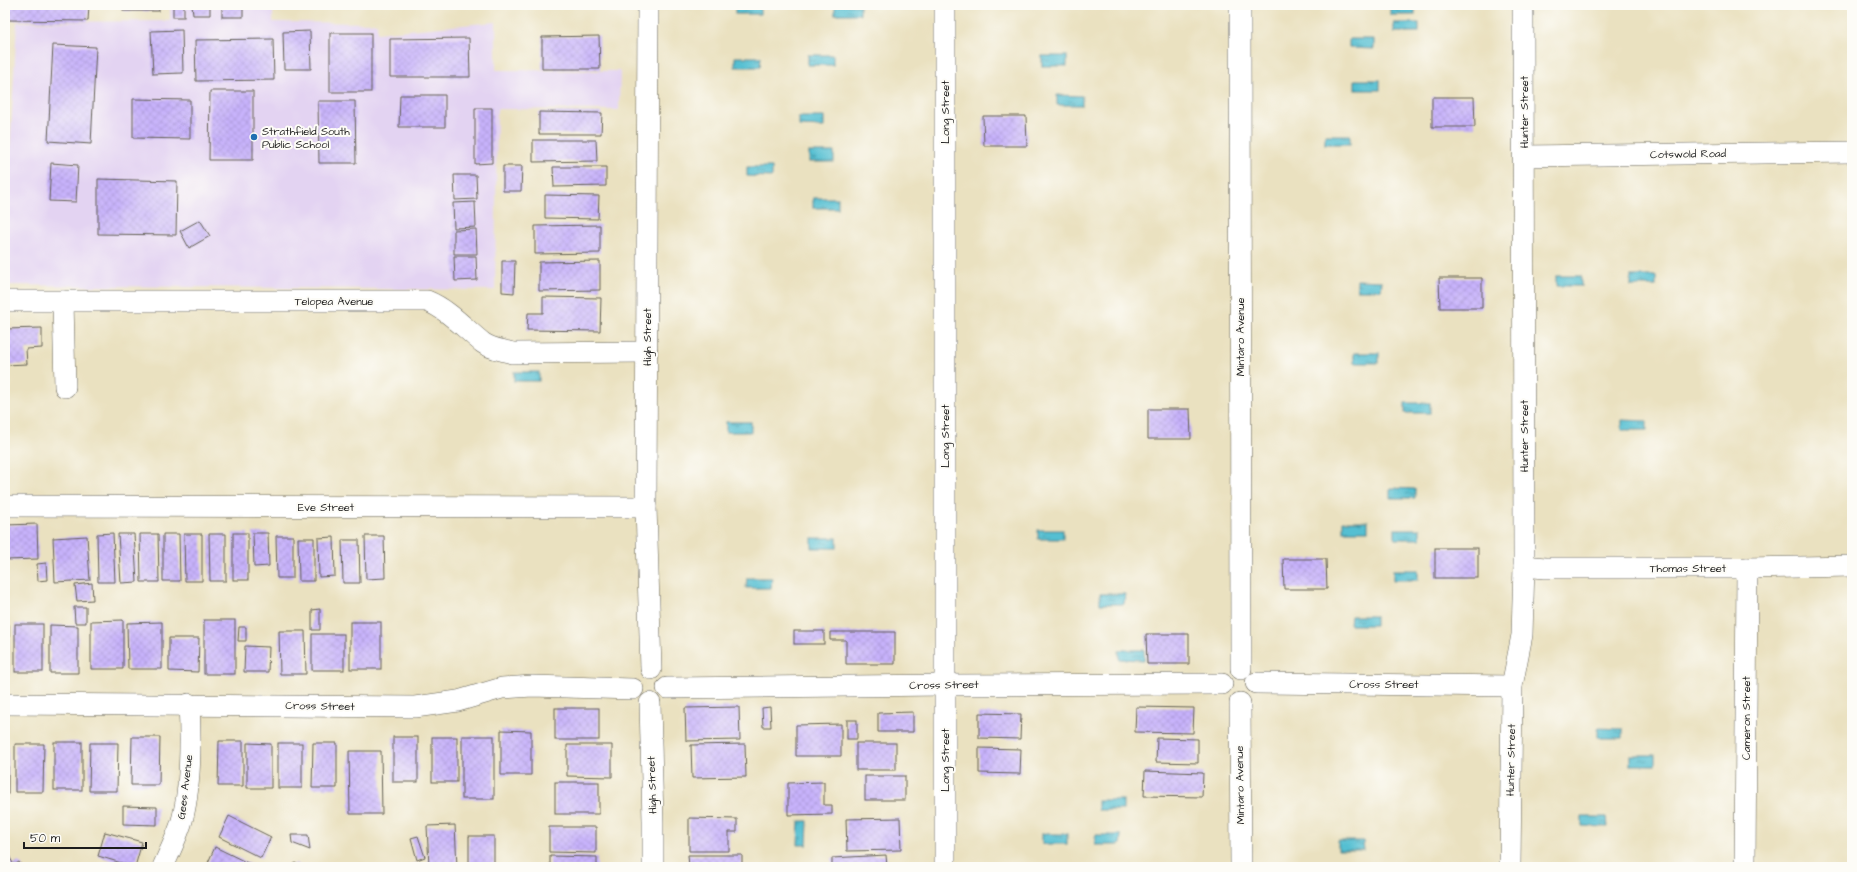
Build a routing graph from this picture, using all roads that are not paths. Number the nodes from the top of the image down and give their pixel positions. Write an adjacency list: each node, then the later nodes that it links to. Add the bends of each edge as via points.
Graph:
1 (648, 5): 9 (street, High Street)
2 (945, 5): 20 (street, Long Street)
3 (1240, 5): 17 (street, Mintaro Avenue)
4 (1523, 5): 6 (street, Hunter Street)
5 (1852, 152): 6 (street, Cotswold Road)
6 (1524, 156): 13 (street, Hunter Street)
7 (5, 301): 8 (street, Telopea Avenue)
8 (63, 301): 9 (street, Telopea Avenue, via 427,301 437,305 483,343 512,353); 10 (street)
9 (647, 352): 12 (street, High Street)
10 (65, 387)
11 (5, 506): 12 (street, Eve Street)
12 (646, 507): 16 (street, High Street)
13 (1524, 566): 15 (street, Thomas Street); 21 (street, Hunter Street, via 1522,635)
14 (1852, 566): 15 (street, Thomas Street)
15 (1747, 568): 33 (street, Cameron Street)
16 (651, 669): 22 (street, via 662,673); 23 (street, via 638,673 633,684)
17 (1240, 669): 18 (street, via 1251,673); 19 (street, via 1230,671)
18 (1256, 683): 21 (street, Cross Street); 25 (street, via 1256,689 1250,699)
19 (1222, 684): 20 (street, Cross Street); 25 (street, via 1225,695)
20 (945, 685): 22 (street, Cross Street); 30 (street, Long Street)
21 (1512, 686): 32 (street, Hunter Street)
22 (667, 688): 24 (street, via 661,698)
23 (634, 689): 24 (street, via 639,699); 27 (street, Cross Street, via 532,686 502,688 458,701 415,707)
24 (650, 703): 29 (street, High Street)
25 (1240, 703): 31 (street, Mintaro Avenue)
26 (5, 704): 27 (street, Cross Street)
27 (189, 704): 28 (street, Gees Avenue, via 186,792 181,823)
28 (163, 867)
29 (653, 867)
30 (945, 867)
31 (1241, 867)
32 (1510, 867)
33 (1745, 867)

